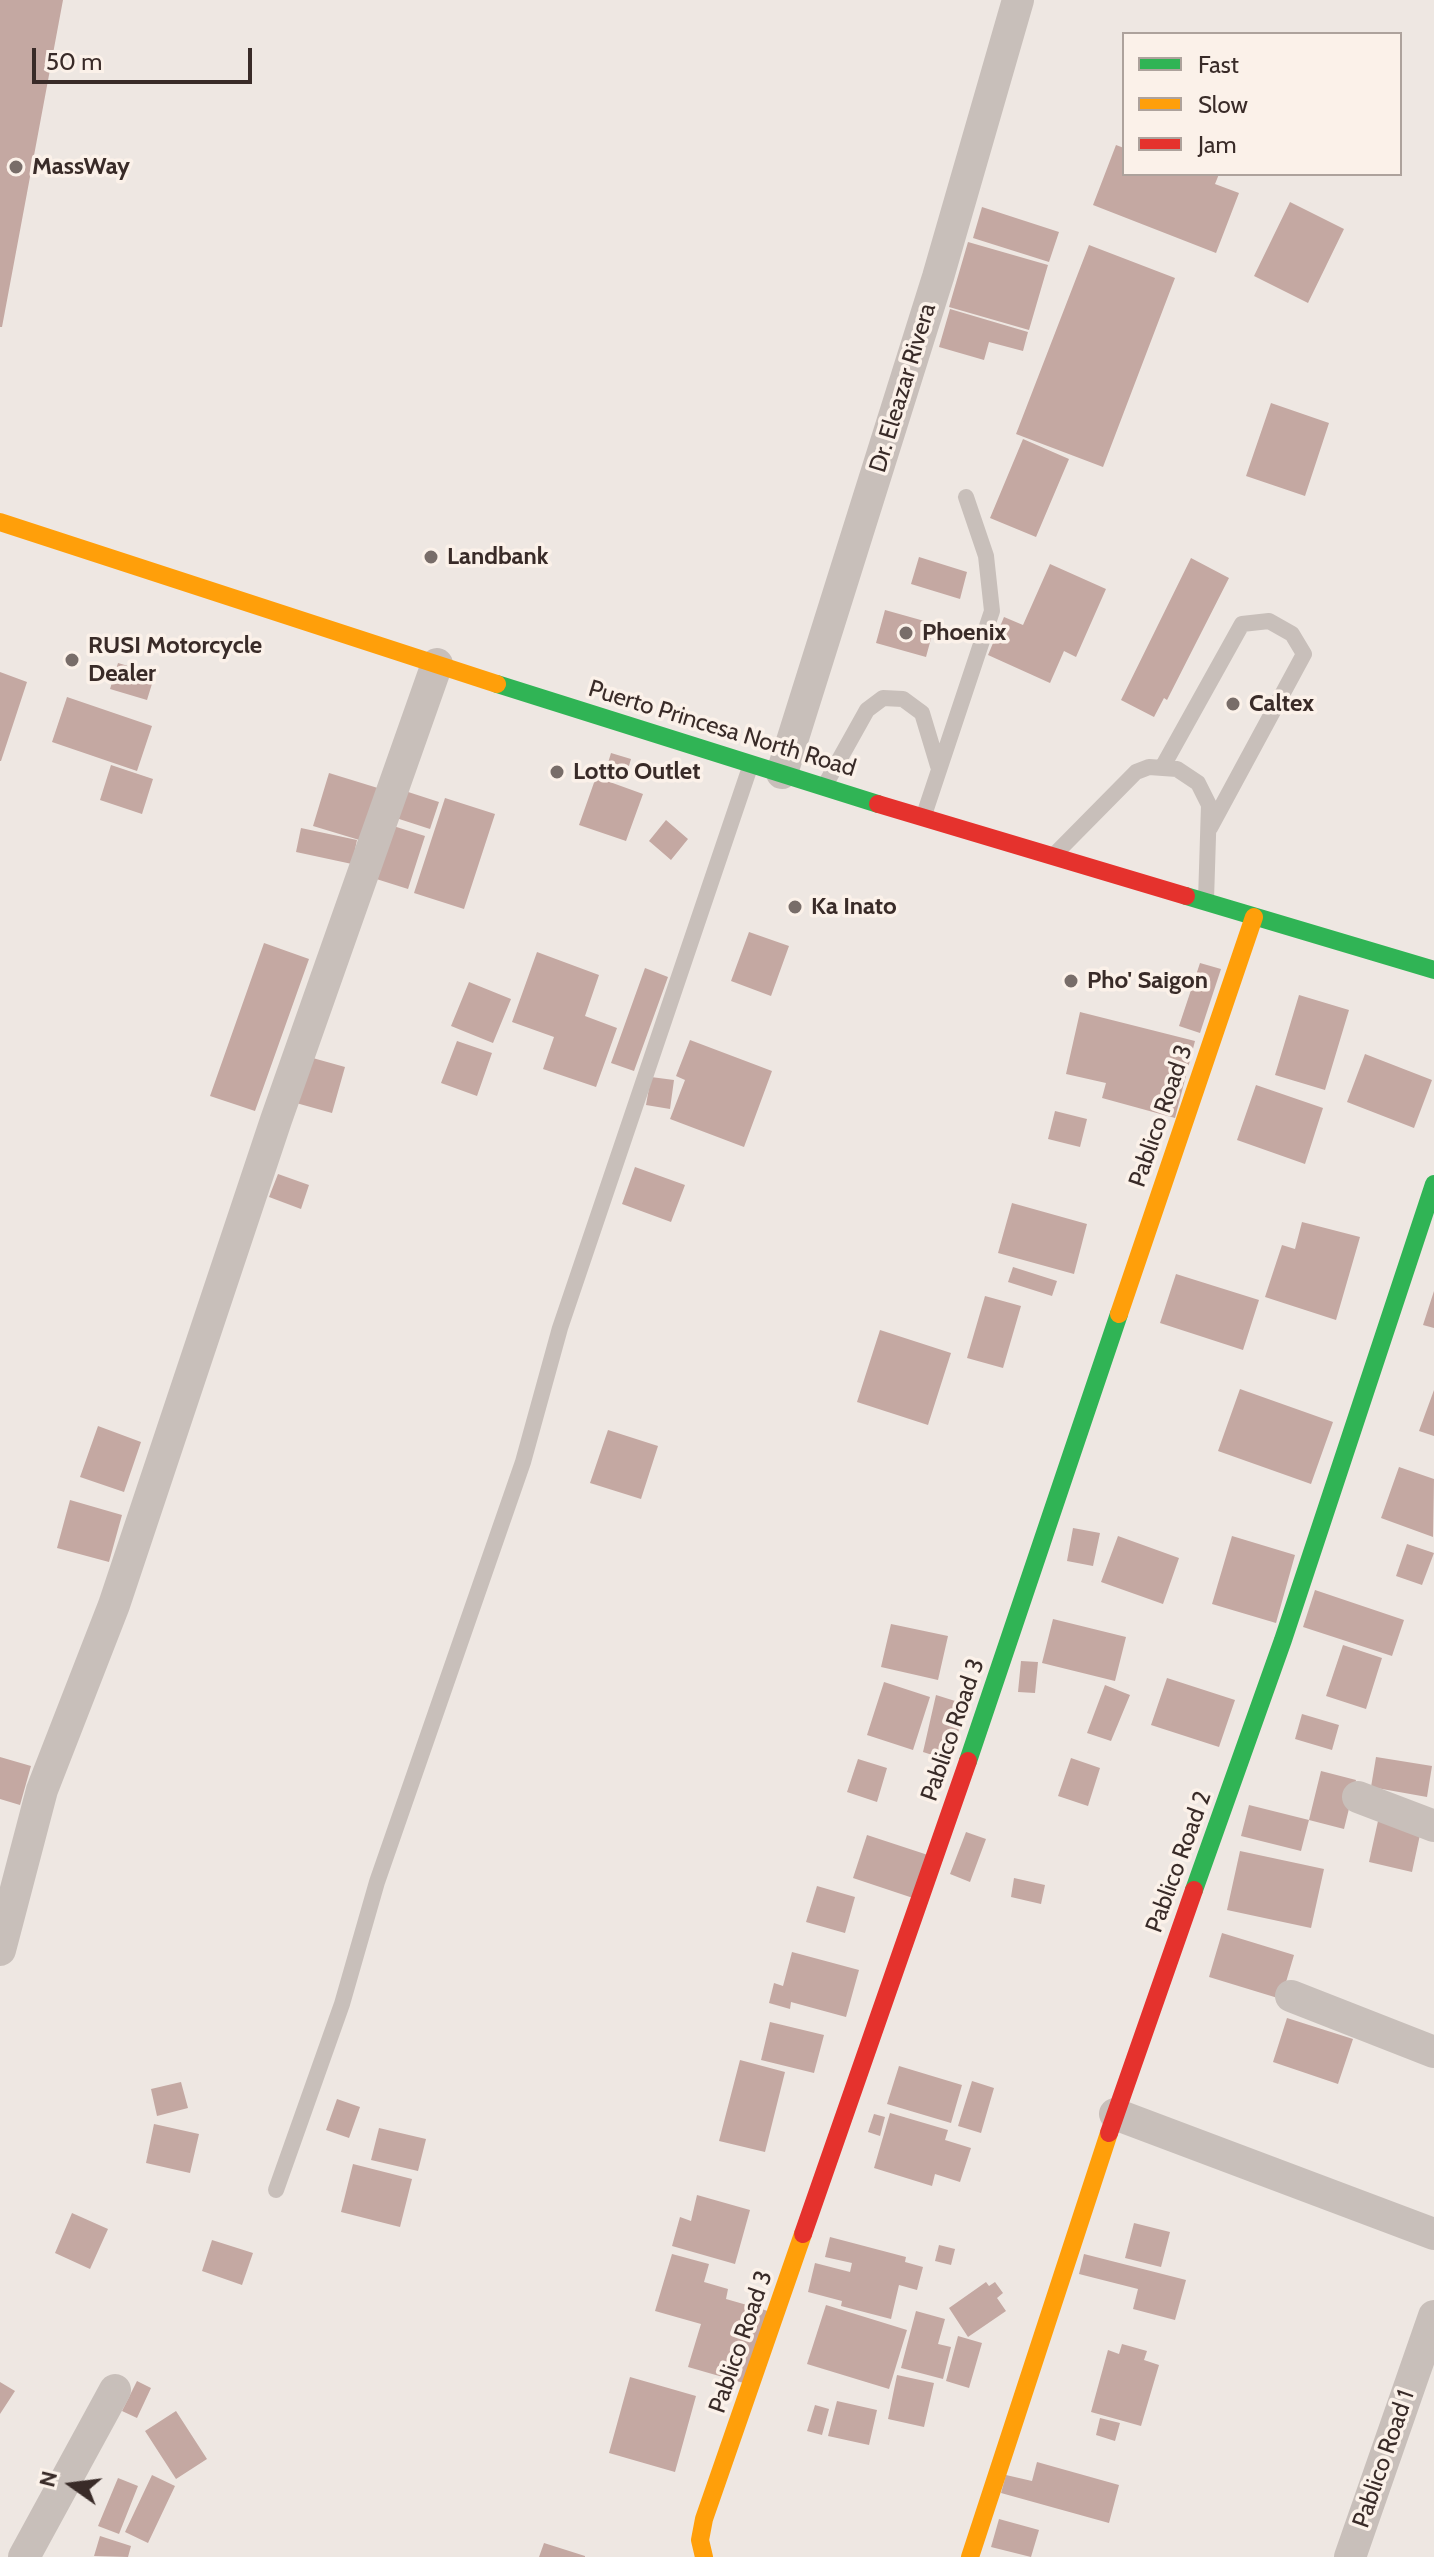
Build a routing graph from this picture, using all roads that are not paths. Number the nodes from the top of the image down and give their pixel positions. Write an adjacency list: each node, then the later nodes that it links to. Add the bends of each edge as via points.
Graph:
1 (1018, 0): 8 (street, Dr. Eleazar Rivera, via 938,277)
2 (966, 497): 7 (lane, via 986,556 992,611)
3 (0, 522): 4 (street, Puerto Princesa North Road)
4 (437, 664): 5 (street, Puerto Princesa North Road); 19 (street, via 276,1120 114,1605 42,1790)
5 (750, 766): 8 (street, Puerto Princesa North Road); 23 (lane, via 560,1328 523,1462)
6 (1163, 766): 11 (lane, via 1198,783 1209,805); 11 (lane, via 1242,624 1269,621 1292,634 1304,654); 12 (lane, via 1136,772)
7 (938, 768): 9 (lane, via 922,713 903,699 883,698 867,710); 10 (lane)
8 (782, 773): 9 (street, Puerto Princesa North Road)
9 (824, 787): 10 (street, Puerto Princesa North Road)
10 (924, 817): 12 (street, Puerto Princesa North Road)
11 (1210, 828): 13 (lane)
12 (1053, 856): 13 (street, Puerto Princesa North Road)
13 (1206, 902): 14 (street, Puerto Princesa North Road)
14 (1254, 917): 15 (street, Puerto Princesa North Road); 28 (street, Pablico Road 3, via 704,2519)
15 (1434, 970)
16 (1434, 1184): 22 (street, Pablico Road 2, via 1283,1640)
17 (1358, 1797): 18 (street)
18 (1434, 1826)
19 (0, 1950)
20 (1291, 1996): 21 (street)
21 (1434, 2052)
22 (1115, 2114): 24 (street); 29 (street, Pablico Road 2)
23 (276, 2190)
24 (1434, 2234)
25 (1434, 2316): 30 (street, Pablico Road 1)
26 (115, 2390): 27 (street)
27 (24, 2557)
28 (704, 2557)
29 (970, 2557)
30 (1350, 2557)

